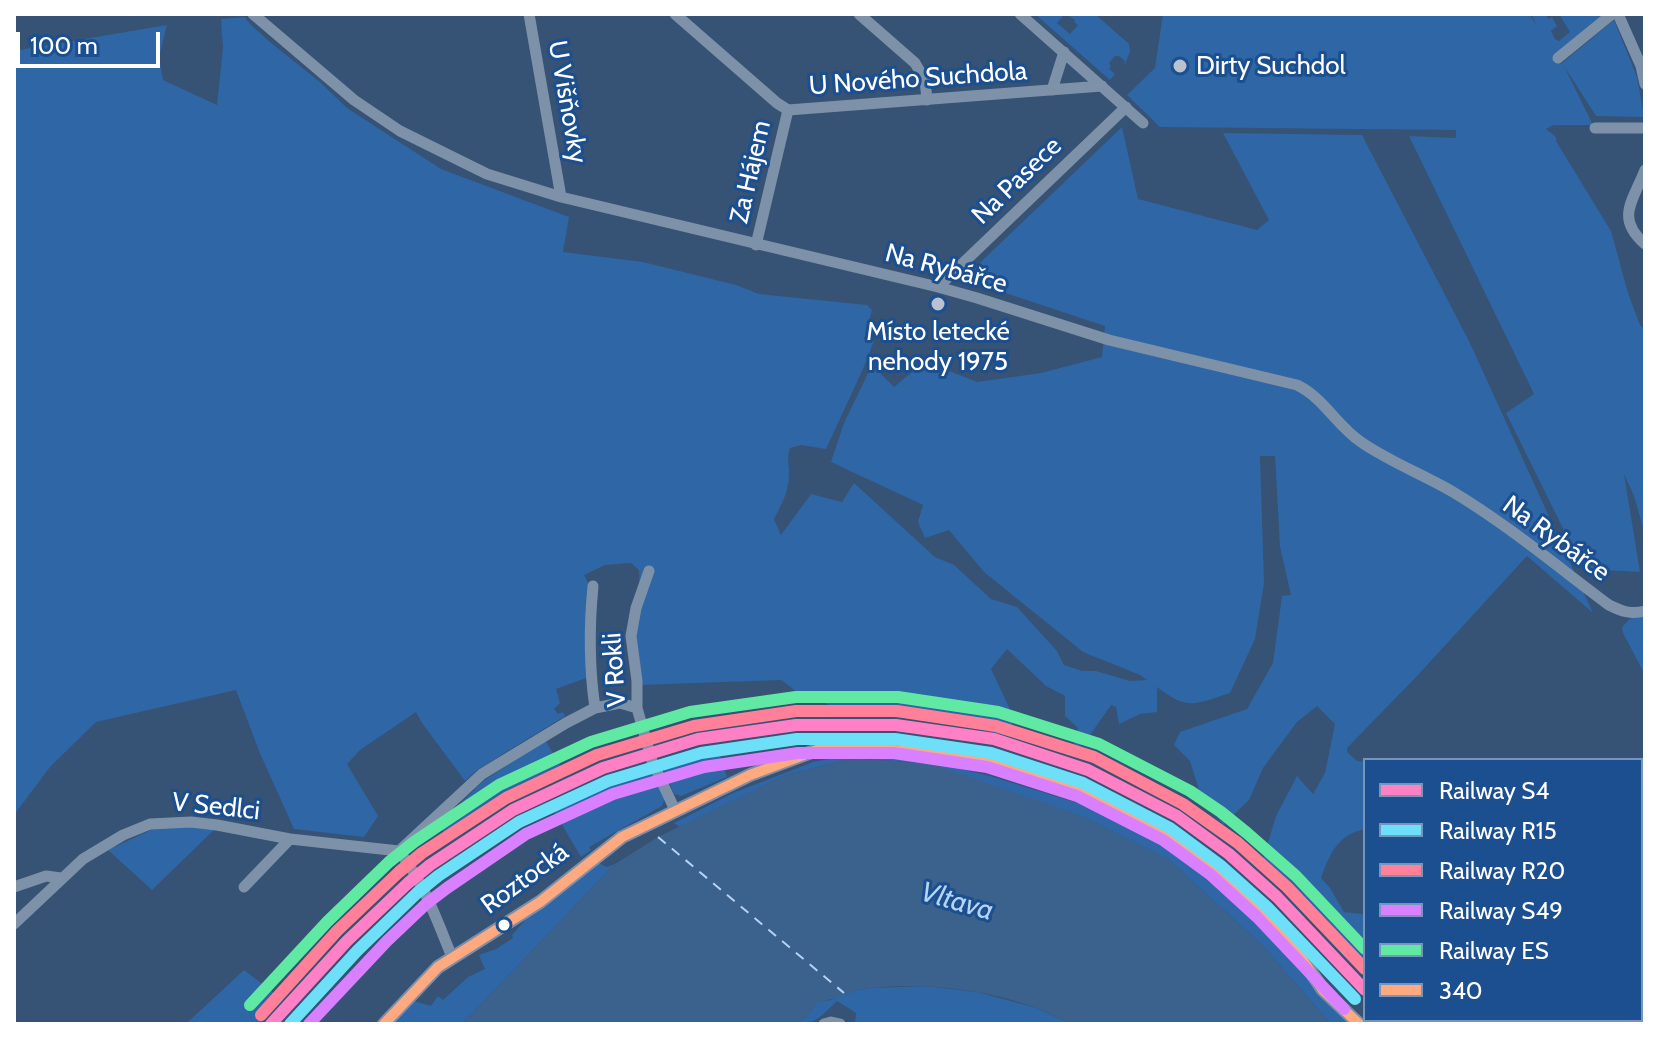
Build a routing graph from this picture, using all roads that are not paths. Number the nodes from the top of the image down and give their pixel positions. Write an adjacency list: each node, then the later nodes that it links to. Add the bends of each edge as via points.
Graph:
1 (253, 14): 20 (street, Na Rybářce, via 354,100 400,131 487,174)
2 (529, 14): 20 (street, U Višňovky)
3 (675, 14): 15 (street, U Nového Suchdola)
4 (859, 14): 13 (street, via 915,63 925,80)
5 (1020, 14): 8 (street)
6 (1612, 14): 9 (street)
7 (1618, 14): 10 (street)
8 (1064, 52): 11 (street); 12 (street, U Nového Suchdola)
9 (1558, 58)
10 (1645, 84)
11 (1102, 86): 12 (street, U Nového Suchdola); 14 (street)
12 (1052, 90): 13 (street, U Nového Suchdola)
13 (927, 100): 15 (street, U Nového Suchdola)
14 (1126, 107): 16 (street); 23 (street, Na Pasece)
15 (788, 110): 22 (street, Za Hájem)
16 (1143, 123)
17 (1595, 128): 18 (street)
18 (1645, 128)
19 (1645, 170): 21 (street, via 1628,217 1634,235)
20 (561, 197): 22 (street, Na Rybářce)
21 (1645, 244)
22 (756, 245): 23 (street, Na Rybářce)
23 (938, 287): 26 (street, Na Rybářce, via 1109,340 1311,391 1363,444 1454,493 1609,605 1624,612)
24 (649, 571): 28 (street, V Rokli, via 631,636)
25 (593, 586): 27 (street, via 590,674)
26 (1645, 611)
27 (595, 708): 28 (street, via 620,703); 31 (street, via 482,774)
28 (637, 708): 29 (street, V Rokli, via 652,761)
29 (675, 810): 36 (main road, Roztocká, via 622,837 540,902); 38 (main road, Roztocká, via 817,750 897,749 989,763 1149,822 1209,864 1286,935 1323,990)
30 (290, 839): 31 (street, V Sedlci); 32 (street, V Sedlci, via 191,822 150,824 110,842); 34 (street)
31 (399, 851): 36 (street, via 428,895)
32 (61, 878): 33 (street, via 46,876); 35 (street, V Sedlci)
33 (14, 887)
34 (244, 887)
35 (14, 924)
36 (452, 957): 37 (main road, Roztocká)
37 (384, 1024)
38 (1359, 1024)

